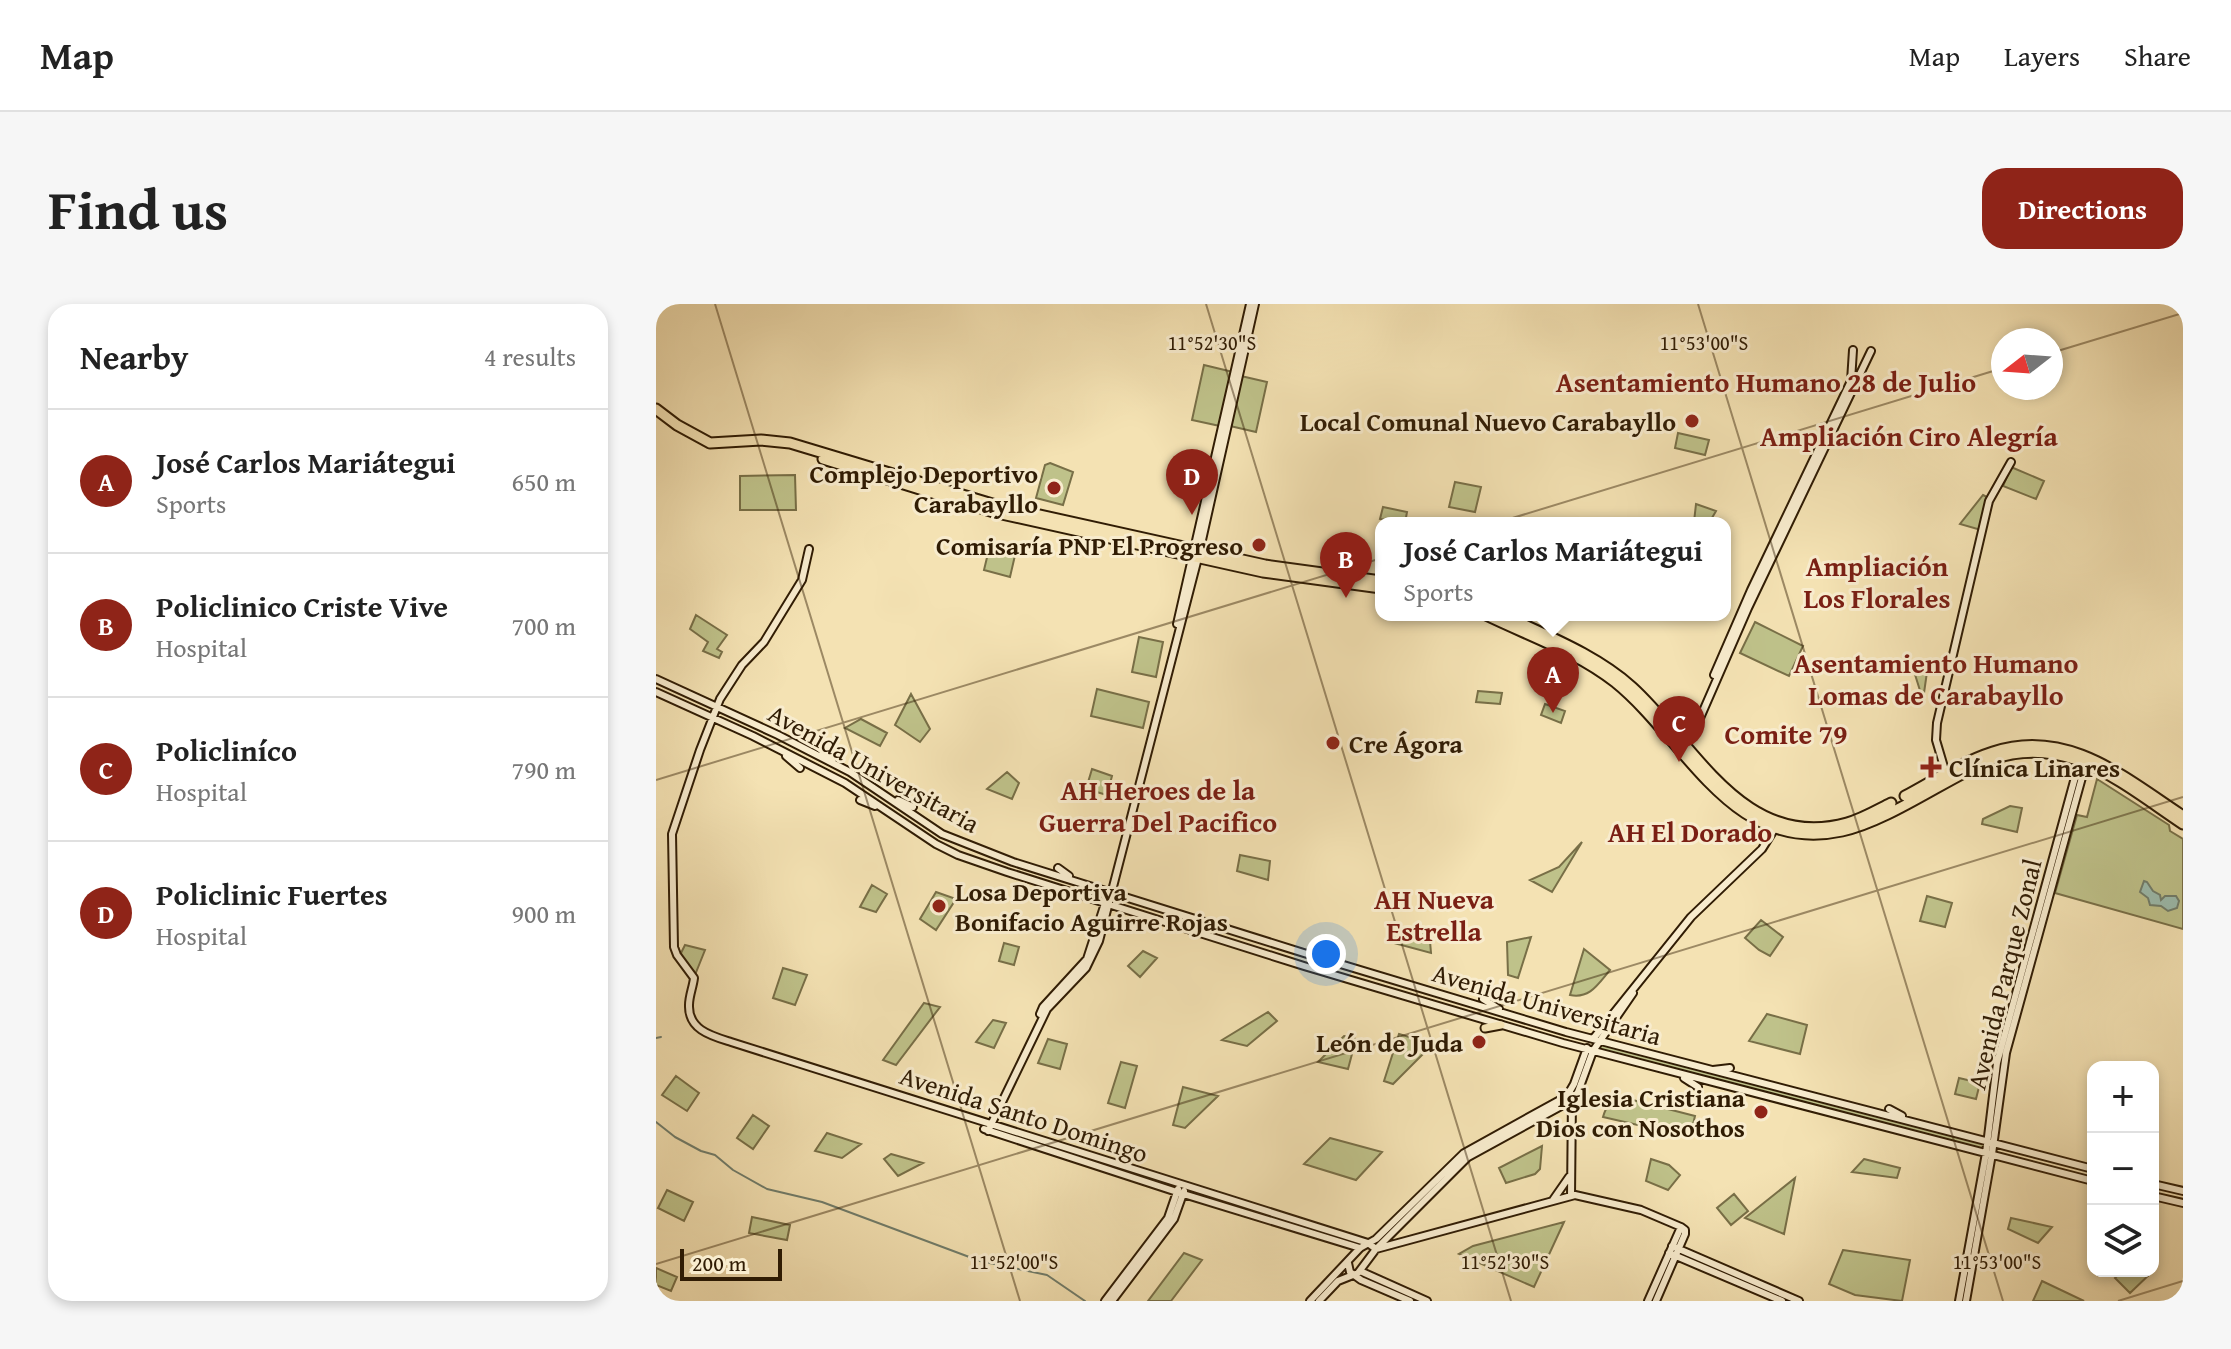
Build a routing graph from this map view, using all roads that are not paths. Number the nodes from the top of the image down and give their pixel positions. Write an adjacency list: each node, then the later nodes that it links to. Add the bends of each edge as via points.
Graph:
1 (1252, 304): 7 (street)
2 (1853, 350): 16 (street, via 1851,381)
3 (1871, 351): 16 (street)
4 (656, 409): 7 (highway, via 710,443 775,442 997,513)
5 (2011, 462): 22 (street, via 1989,501 1937,723 1936,740)
6 (809, 549): 14 (street, Avenida Santo Domingo, via 795,592)
7 (1196, 554): 8 (highway); 9 (highway, via 1295,577); 33 (street)
8 (1375, 580)
9 (1375, 587)
10 (1499, 621): 30 (highway, via 1608,677 1645,709 1726,800)
11 (1515, 621): 16 (highway, via 1610,670)
12 (656, 677): 14 (street, Avenida Universitaria)
13 (656, 692): 15 (street, Avenida Universitaria)
14 (717, 706): 15 (street, Avenida Santo Domingo); 20 (street, Avenida Universitaria)
15 (712, 717): 18 (street, Avenida Universitaria); 63 (street, Avenida Santo Domingo, via 671,844 674,947 692,974 691,1017 706,1034)
16 (1684, 744): 26 (highway)
17 (819, 748): 20 (street)
18 (777, 749): 21 (street); 28 (street, Avenida Universitaria, via 845,783)
19 (2082, 758): 22 (highway, via 2049,752 2011,754); 22 (highway, via 2070,745 2007,748); 29 (highway, via 2102,763); 68 (street, Avenida Parque Zonal, via 1999,1052)
20 (841, 767): 24 (street, Avenida Universitaria)
21 (800, 768)
22 (1948, 777): 26 (highway, via 1833,826 1783,823); 30 (highway, via 1850,829 1810,834)
23 (1729, 786): 26 (highway)
24 (881, 793): 27 (street); 32 (street, Avenida Universitaria, via 961,843)
25 (860, 800): 28 (street)
26 (1737, 800)
27 (913, 807)
28 (886, 811): 34 (street, Avenida Universitaria, via 958,855)
29 (2179, 819)
30 (1775, 828): 49 (street, via 1668,948)
31 (1058, 868): 32 (street)
32 (1082, 884): 33 (street, Avenida Universitaria)
33 (1111, 894): 34 (street); 35 (street, Avenida Universitaria)
34 (1107, 905): 37 (street, Avenida Universitaria); 63 (street, via 1083,965 1043,1007)
35 (1159, 908): 36 (street, Avenida Universitaria); 37 (street, via 1163,914)
36 (1176, 913): 38 (street); 42 (street, Avenida Universitaria)
37 (1157, 920): 38 (street, Avenida Universitaria)
38 (1173, 925): 39 (street, Avenida Universitaria)
39 (1195, 932): 40 (street); 45 (street, Avenida Universitaria)
40 (1215, 945)
41 (1483, 999): 42 (street)
42 (1509, 1015): 43 (street, Avenida Universitaria)
43 (1525, 1020): 44 (street, Avenida Universitaria); 47 (street, via 1528,1027)
44 (1542, 1024): 48 (street, via 1536,1030); 49 (street, Avenida Universitaria)
45 (1501, 1025): 46 (main road); 47 (street, Avenida Universitaria)
46 (1485, 1028)
47 (1523, 1031): 48 (street, Avenida Universitaria)
48 (1539, 1036): 50 (street, Avenida Universitaria)
49 (1596, 1040): 50 (street); 51 (street, Avenida Universitaria)
50 (1590, 1050): 53 (street, Avenida Universitaria); 59 (street); 60 (street)
51 (1645, 1054): 52 (street, Avenida Universitaria); 53 (street, via 1648,1060)
52 (1662, 1058): 55 (street); 56 (street, Avenida Universitaria)
53 (1643, 1065): 55 (street, Avenida Universitaria)
54 (1730, 1068): 56 (street)
55 (1659, 1069): 57 (street, Avenida Universitaria)
56 (1709, 1070): 62 (street, Avenida Universitaria)
57 (1677, 1074): 58 (street); 66 (street, Avenida Universitaria)
58 (1698, 1087)
59 (1571, 1091): 60 (street); 84 (street, via 1457,1158)
60 (1572, 1100): 75 (street); 86 (street, via 1468,1157)
61 (1889, 1109): 62 (street)
62 (1912, 1122): 64 (street, Avenida Universitaria)
63 (988, 1127): 78 (street, Avenida Santo Domingo)
64 (1932, 1127): 65 (street, Avenida Universitaria); 66 (street, via 1935,1133)
65 (1948, 1131): 67 (street); 68 (street, Avenida Universitaria)
66 (1930, 1138): 67 (street, Avenida Universitaria)
67 (1945, 1142): 69 (street, Avenida Universitaria)
68 (1991, 1142): 69 (street, Avenida Parque Zonal); 70 (street, Avenida Universitaria)
69 (1989, 1154): 72 (street, Avenida Universitaria); 101 (street, Avenida Parque Zonal); 102 (street, Avenida Parque Zonal)
70 (2034, 1154): 71 (street, Avenida Universitaria); 72 (street, via 2037,1160)
71 (2048, 1157): 73 (street, Avenida Universitaria); 74 (street)
72 (2032, 1165): 74 (street, Avenida Universitaria)
73 (2087, 1167)
74 (2045, 1168): 76 (street, Avenida Universitaria)
75 (1572, 1170): 80 (street); 82 (street)
76 (2087, 1179)
77 (2159, 1185): 79 (street)
78 (1181, 1190): 84 (street, Avenida Santo Domingo); 85 (street, Avenida Santo Domingo); 91 (street, via 1168,1218); 92 (street, via 1174,1219)
79 (2183, 1191)
80 (1571, 1196): 82 (street); 87 (street, via 1641,1210 1681,1227 1685,1233)
81 (2159, 1197): 83 (street)
82 (1550, 1202): 86 (street)
83 (2183, 1203)
84 (1368, 1243): 85 (street); 86 (street, Avenida Santo Domingo)
85 (1360, 1248): 88 (street)
86 (1376, 1249): 89 (street)
87 (1674, 1251): 90 (street); 97 (street); 98 (street)
88 (1348, 1263): 89 (street, via 1348,1269); 93 (street)
89 (1357, 1273): 94 (street, via 1338,1281); 95 (street); 96 (street)
90 (1772, 1293): 99 (street); 100 (street)
91 (1105, 1301)
92 (1112, 1301)
93 (1310, 1301)
94 (1319, 1301)
95 (1410, 1301)
96 (1427, 1301)
97 (1648, 1301)
98 (1656, 1301)
99 (1782, 1301)
100 (1799, 1301)
101 (1959, 1301)
102 (1966, 1301)

